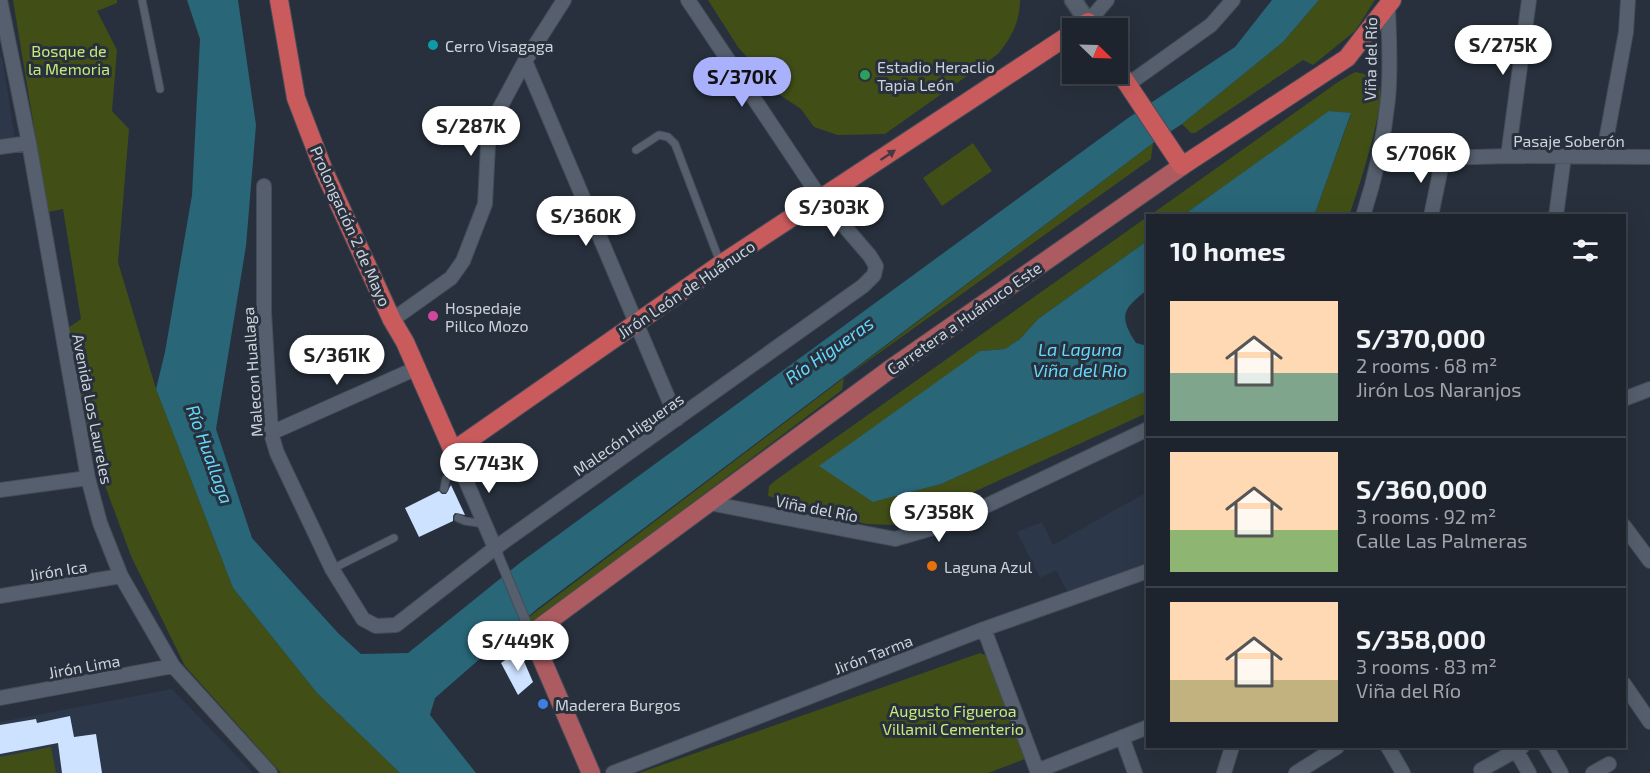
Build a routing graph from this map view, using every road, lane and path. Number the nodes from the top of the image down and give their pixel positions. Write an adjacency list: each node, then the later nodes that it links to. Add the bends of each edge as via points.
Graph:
1 (0, 0): 15 (street, Avenida Los Laureles)
2 (142, 0): 19 (lane)
3 (279, 0): 36 (highway, Prolongación 2 de Mayo, via 296,98 324,171)
4 (564, 0): 16 (street)
5 (688, 0): 31 (street)
6 (1073, 0): 12 (street)
7 (1107, 0): 13 (street)
8 (1233, 0): 17 (street, via 1211,25)
9 (1529, 0): 24 (street)
10 (1628, 0): 26 (street, via 1626,32)
11 (1390, 4): 23 (street, Viña del Río, via 1388,99); 29 (highway, Carretera a Huánuco Este, via 1347,58)
12 (1082, 18)
13 (1092, 18)
14 (1062, 40): 31 (highway, Jirón León de Huánuco, one-way to 14)
15 (4, 45): 20 (street, Avenida Los Laureles)
16 (525, 62): 36 (street, via 496,115 488,145 485,204 463,261 451,278); 37 (street)
17 (1128, 83)
18 (1126, 84): 29 (highway)
19 (160, 89)
20 (29, 143): 21 (street); 45 (street, Avenida Los Laureles)
21 (0, 147)
22 (636, 150): 35 (lane, via 659,135 668,136 675,144)
23 (1380, 150): 28 (street, Pasaje Soberón); 32 (street, Viña del Río)
24 (1508, 156): 25 (street, Pasaje Soberón); 28 (street, Pasaje Soberón)
25 (1564, 156): 26 (street, Pasaje Soberón); 34 (street)
26 (1602, 157): 27 (street, Pasaje Soberón)
27 (1650, 157)
28 (1443, 158): 33 (street)
29 (1182, 166): 48 (main road, Carretera a Huánuco Este, via 889,370)
30 (264, 186): 43 (street, Malecon Huallaga, via 264,312)
31 (821, 199): 35 (highway, Jirón León de Huánuco); 41 (street, Malecón Higueras, via 870,256 876,266 874,275)
32 (1364, 214)
33 (1431, 214)
34 (1556, 214)
35 (721, 264): 37 (highway, Jirón León de Huánuco)
36 (392, 320): 38 (highway, Prolongación 2 de Mayo)
37 (635, 323): 41 (street); 44 (highway, Jirón León de Huánuco)
38 (417, 368): 43 (street); 44 (highway, Prolongación 2 de Mayo)
39 (1650, 389): 40 (street)
40 (1626, 398)
41 (677, 419): 53 (street, Malecón Higueras)
42 (1146, 430): 48 (street, Viña del Río, via 950,523 895,539)
43 (271, 433): 55 (street, Malecon Huallaga)
44 (456, 458): 46 (lane); 50 (street, Prolongación 2 de Mayo)
45 (88, 478): 47 (street); 57 (street, Avenida Los Laureles)
46 (444, 489)
47 (0, 490)
48 (709, 503): 60 (main road, Carretera a Huánuco Este)
49 (458, 518): 50 (lane)
50 (485, 525): 53 (street, Prolongación 2 de Mayo)
51 (394, 538): 55 (lane)
52 (1631, 545): 54 (street)
53 (496, 550): 59 (street, Malecón Higueras, via 396,625); 60 (street)
54 (1650, 561)
55 (332, 569): 59 (street, Malecon Huallaga, via 363,619)
56 (1146, 572): 61 (street, Jirón Tarma)
57 (121, 576): 58 (street, Jirón Ica); 62 (street, Avenida Los Laureles)
58 (0, 596)
59 (383, 627)
60 (528, 628): 77 (main road)
61 (984, 629): 75 (street); 78 (street, Jirón Tarma)
62 (173, 666): 64 (street, Jirón Lima); 76 (street, Avenida Los Laureles)
63 (1626, 687): 65 (street)
64 (0, 698)
65 (1650, 722)
66 (1146, 728): 67 (street)
67 (1122, 737): 75 (street); 79 (street)
68 (1232, 748): 80 (street)
69 (1335, 748): 81 (street)
70 (1389, 748): 82 (street)
71 (1547, 748): 84 (street)
72 (1519, 749): 74 (street); 83 (street)
73 (1609, 764): 85 (street)
74 (1481, 770)
75 (1038, 772)
76 (270, 773)
77 (591, 773)
78 (613, 773)
79 (1135, 773)
80 (1224, 773)
81 (1296, 773)
82 (1403, 773)
83 (1529, 773)
84 (1561, 773)
85 (1593, 773)

